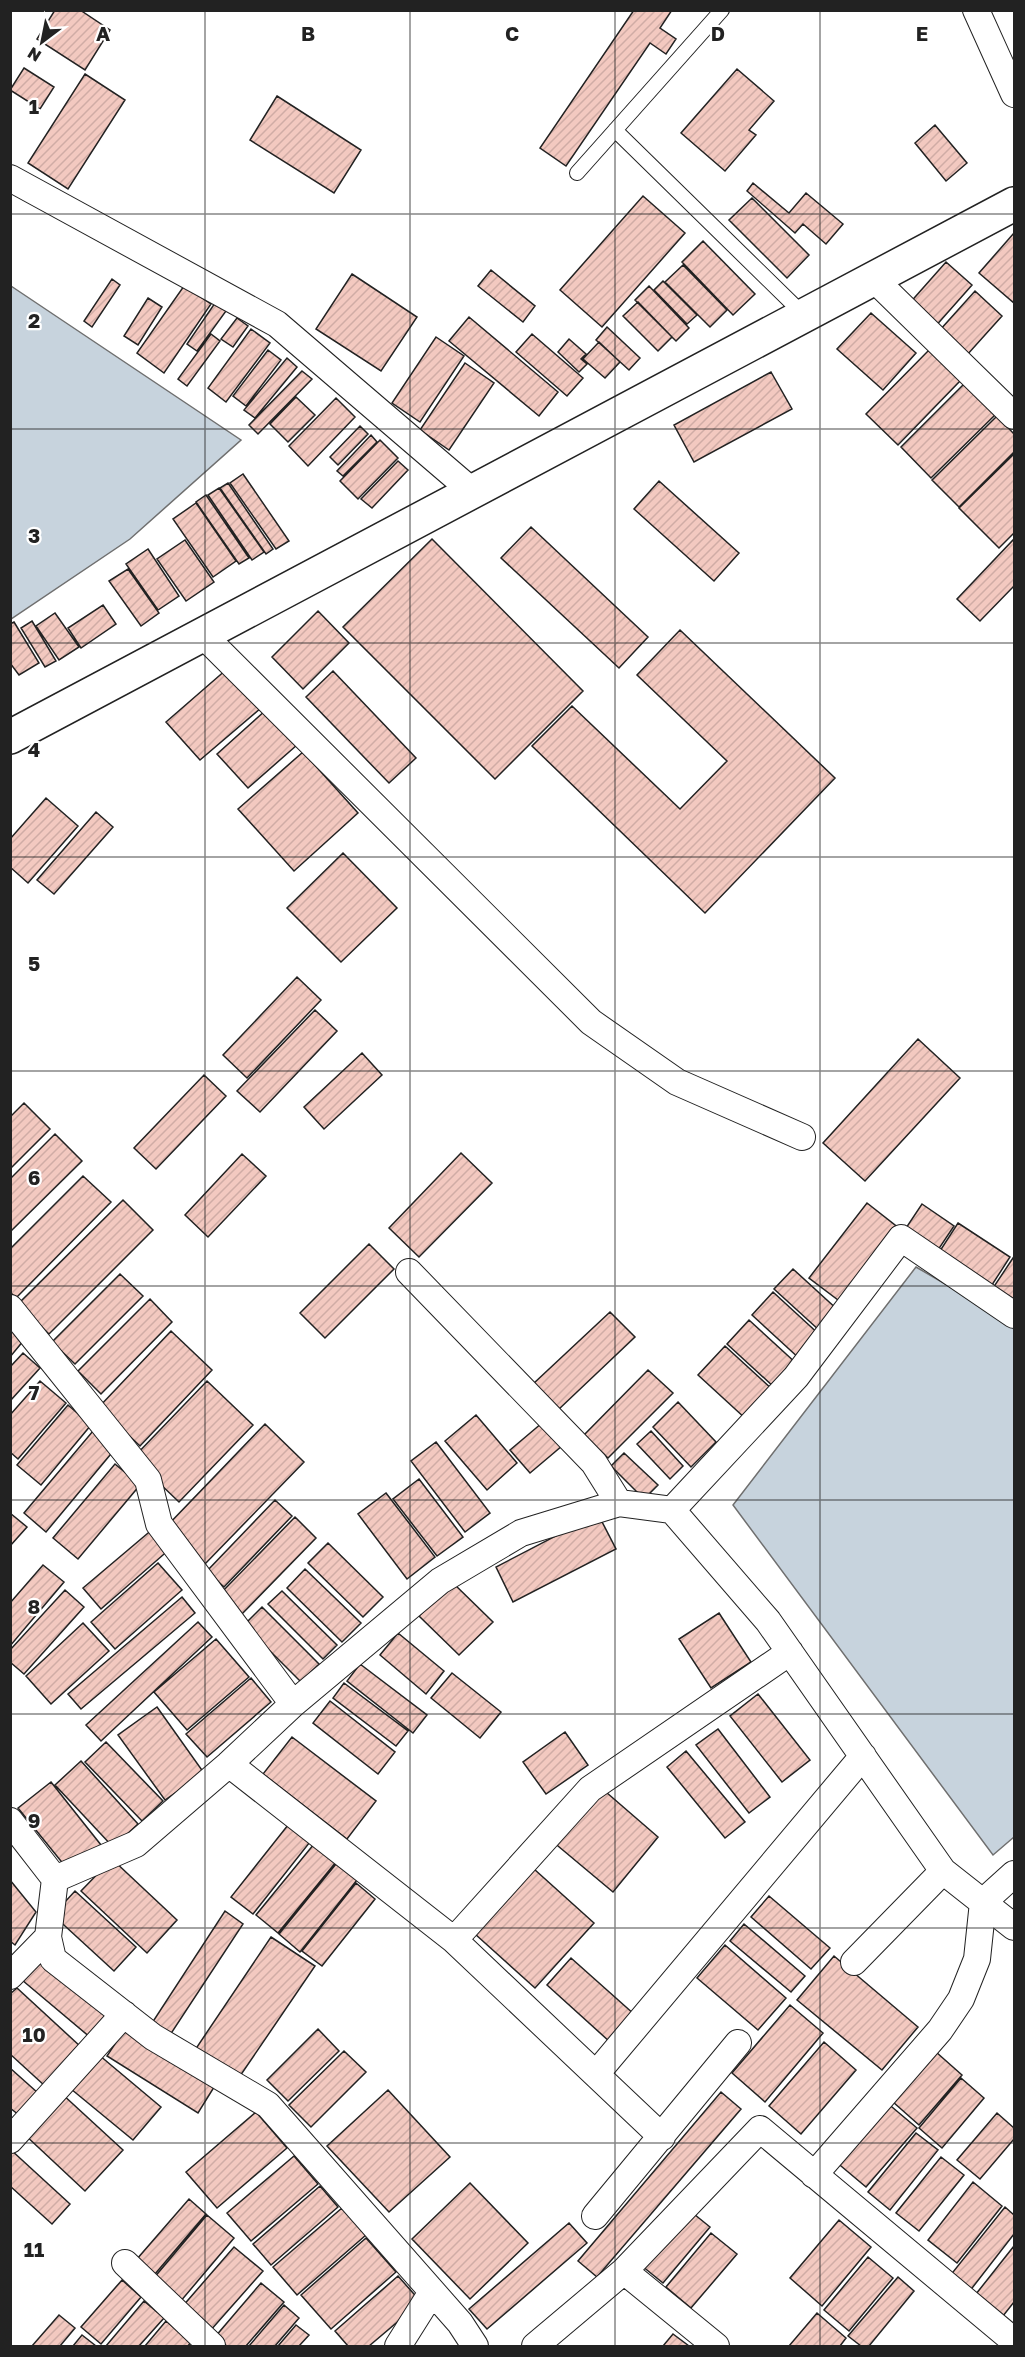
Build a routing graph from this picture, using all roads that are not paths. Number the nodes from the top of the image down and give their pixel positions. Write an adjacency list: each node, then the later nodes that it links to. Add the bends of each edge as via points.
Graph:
1 (722, 10): 4 (lane)
2 (976, 10): 3 (street)
3 (1014, 94)
4 (615, 130): 5 (lane); 9 (lane)
5 (577, 173)
6 (10, 178): 11 (street, via 277,324)
7 (1014, 204): 8 (main road)
8 (874, 279): 9 (main road); 10 (street)
9 (805, 316): 11 (main road)
10 (1014, 416)
11 (473, 492): 12 (main road)
12 (204, 634): 13 (main road); 14 (street, via 591,1022 677,1082)
13 (10, 737)
14 (802, 1137)
15 (410, 1272): 18 (street, via 594,1463)
16 (10, 1308): 21 (street, via 148,1480 159,1524)
17 (1014, 1315): 19 (street, via 901,1238 796,1377)
18 (619, 1503): 19 (street); 21 (street, via 522,1533 440,1581)
19 (672, 1510): 20 (street, via 768,1621)
20 (789, 1652): 22 (street); 31 (street, via 590,1789)
21 (292, 1704): 23 (street)
22 (863, 1756): 25 (street); 36 (street)
23 (229, 1764): 27 (street, via 136,1844); 31 (street)
24 (10, 1821): 27 (street)
25 (943, 1871): 28 (street); 32 (street)
26 (1014, 1874): 28 (street)
27 (55, 1879): 30 (street)
28 (983, 1902): 29 (street); 39 (street, via 977,1959 961,1999 940,2030)
29 (1014, 1927)
30 (48, 1937): 33 (street); 34 (street, via 53,1959)
31 (454, 1940): 36 (street)
32 (855, 1962)
33 (10, 1976)
34 (124, 2014): 38 (street); 43 (street, via 153,2037 268,2105)
35 (738, 2043): 37 (street)
36 (596, 2074): 37 (street)
37 (662, 2137): 40 (street)
38 (10, 2140)
39 (814, 2175): 42 (street, via 760,2129); 44 (street)
40 (595, 2216)
41 (125, 2263): 45 (street)
42 (624, 2271): 48 (street); 49 (street)
43 (432, 2292): 46 (street); 47 (street)
44 (1014, 2341)
45 (212, 2346)
46 (398, 2346)
47 (475, 2346)
48 (535, 2346)
49 (716, 2346)

